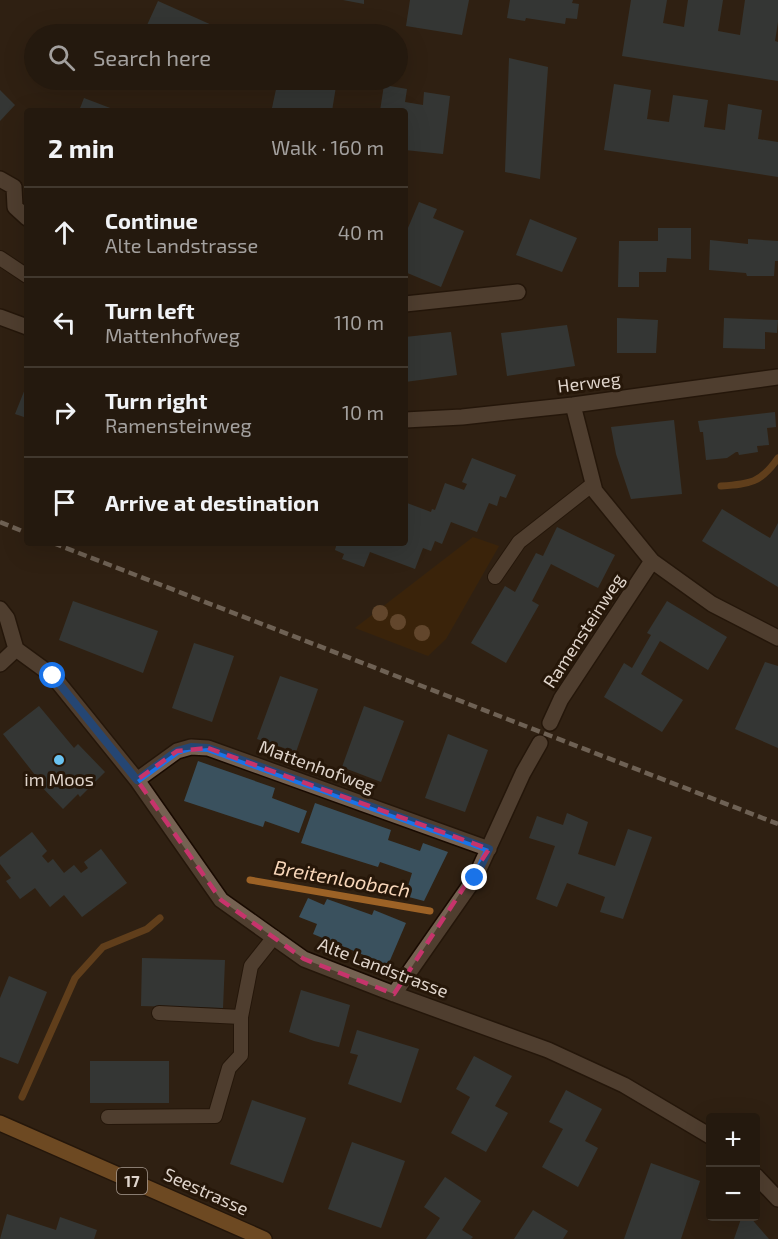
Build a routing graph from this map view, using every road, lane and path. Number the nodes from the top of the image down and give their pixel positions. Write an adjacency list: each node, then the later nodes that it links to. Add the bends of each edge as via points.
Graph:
1 (0, 179): 2 (street)
2 (21, 184): 3 (street, via 15,207)
3 (24, 215)
4 (0, 258): 5 (lane)
5 (24, 274)
6 (518, 292): 7 (street)
7 (408, 304)
8 (1, 320): 9 (street)
9 (24, 326)
10 (778, 377): 11 (street, Herweg)
11 (573, 405): 12 (street, Herweg); 13 (street)
12 (408, 420)
13 (593, 484): 14 (street); 15 (lane, via 519,542)
14 (652, 561): 17 (street, via 712,604); 20 (street, Ramensteinweg, via 561,699)
15 (495, 577)
16 (0, 609): 18 (street, via 7,618)
17 (778, 638)
18 (16, 649): 19 (street); 22 (street, Alte Landstrasse, via 53,676)
19 (0, 664)
20 (550, 723)
21 (540, 743): 23 (street)
22 (137, 780): 23 (street, Mattenhofweg, via 177,751 208,748); 24 (street, Alte Landstrasse, via 221,900)
23 (489, 849): 25 (street, via 475,878)
24 (274, 937): 25 (street, Alte Landstrasse, via 304,958); 27 (lane, via 251,966)
25 (394, 994): 30 (street, Alte Landstrasse, via 562,1056 624,1085)
26 (159, 1013): 27 (lane)
27 (241, 1017): 28 (lane, via 241,1055 229,1068 215,1116)
28 (108, 1117)
29 (0, 1123): 33 (main road, Seestrasse / 17)
30 (706, 1133)
31 (760, 1180): 32 (street)
32 (778, 1199)
33 (264, 1239)

